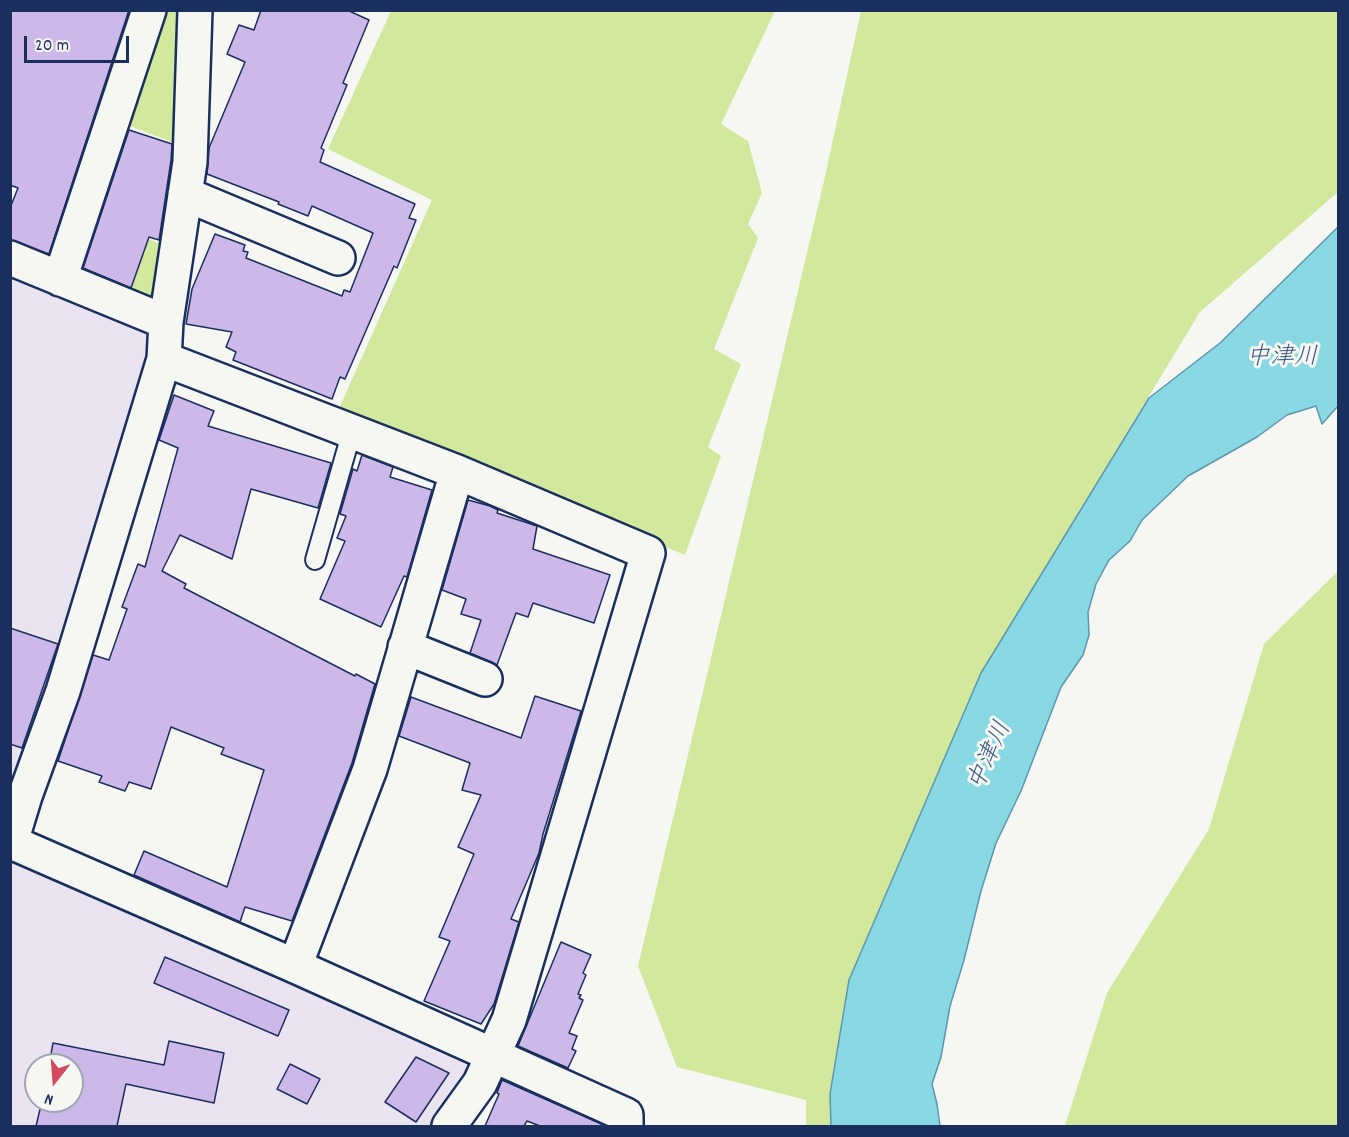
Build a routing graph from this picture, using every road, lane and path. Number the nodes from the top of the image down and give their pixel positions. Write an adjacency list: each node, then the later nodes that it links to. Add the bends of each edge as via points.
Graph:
1 (149, 10): 6 (street)
2 (195, 10): 3 (street, via 190,162)
3 (185, 194): 4 (street); 7 (street)
4 (325, 243)
5 (10, 258): 6 (street)
6 (60, 279): 7 (street)
7 (166, 322): 8 (street)
8 (164, 358): 9 (street); 14 (street, via 63,691)
9 (352, 431): 10 (street); 11 (lane)
10 (457, 472): 12 (street); 16 (street, via 648,553 509,1020)
11 (315, 560)
12 (405, 647): 13 (street); 15 (street, via 370,769)
13 (485, 679)
14 (18, 793): 15 (street, via 11,842)
15 (295, 966): 16 (street)
16 (494, 1055): 17 (street, via 480,1083); 18 (street, via 626,1115)
17 (449, 1126)
18 (626, 1126)

